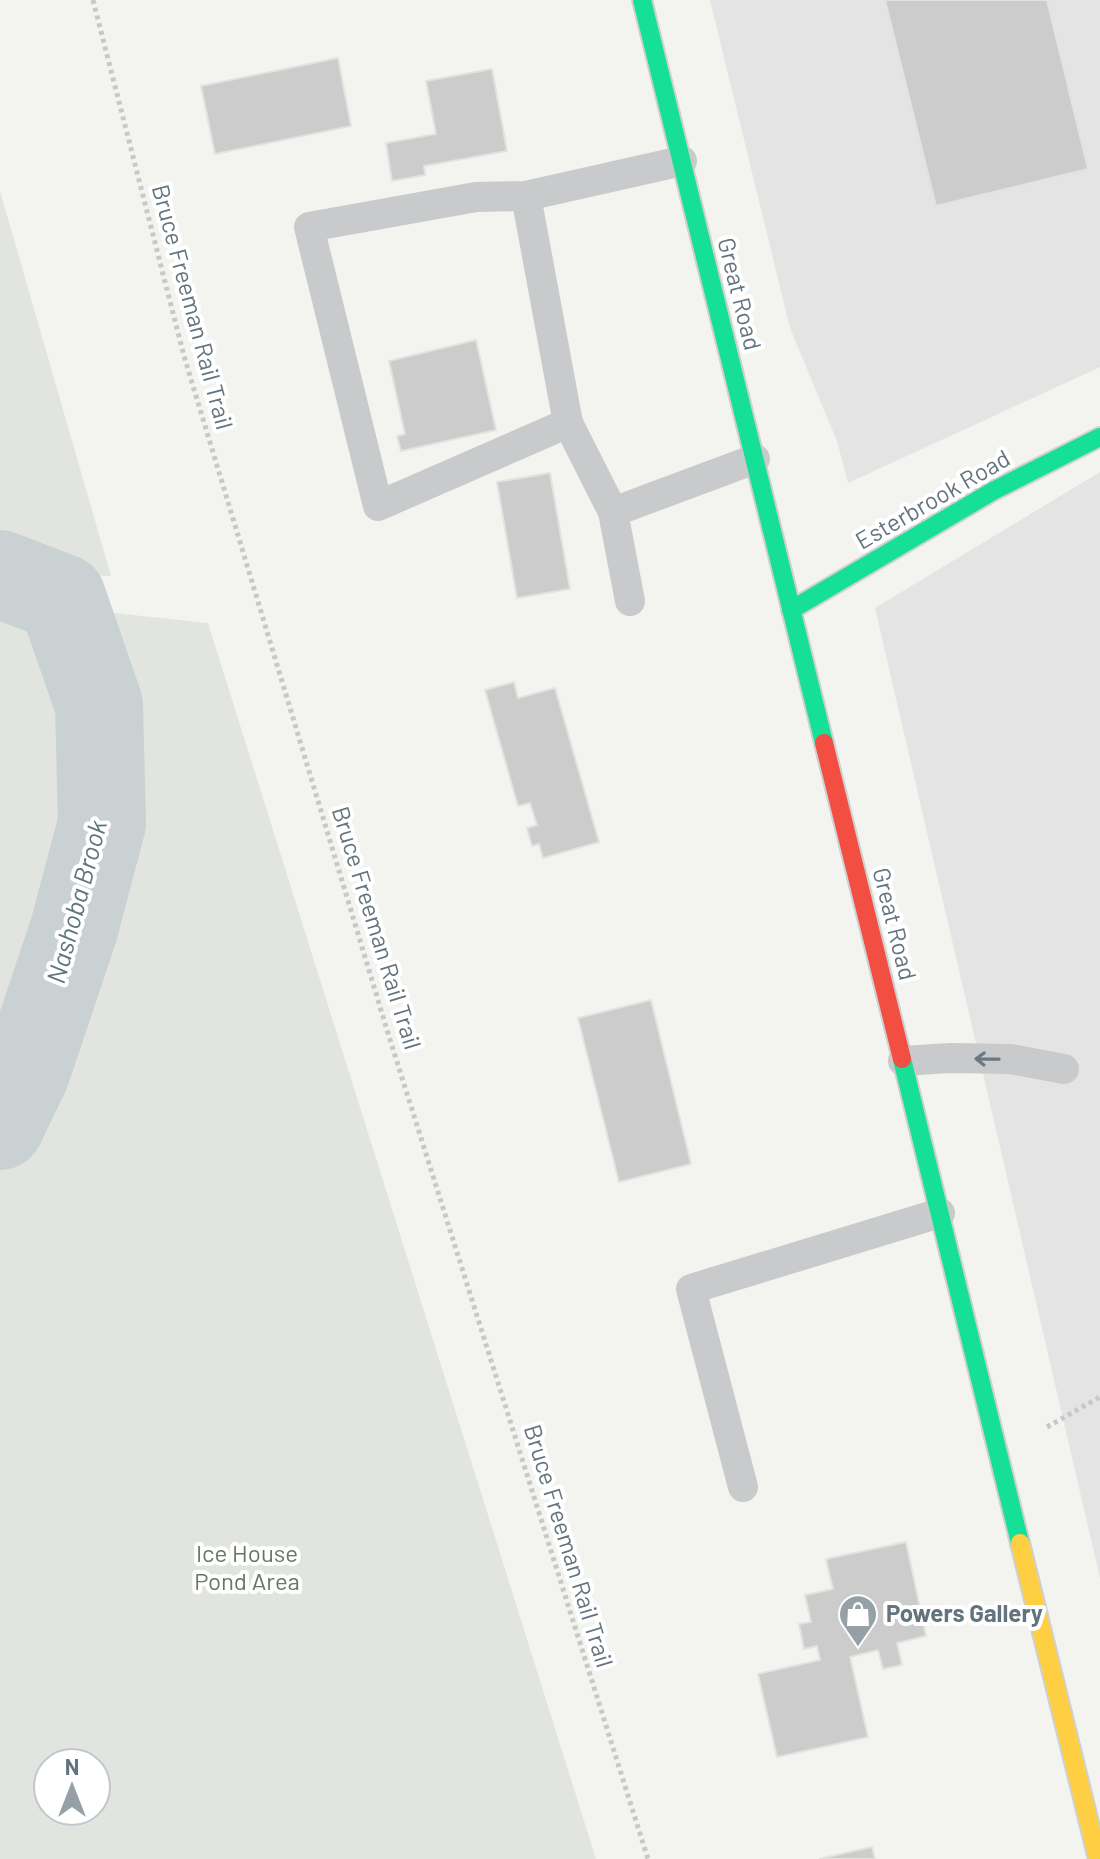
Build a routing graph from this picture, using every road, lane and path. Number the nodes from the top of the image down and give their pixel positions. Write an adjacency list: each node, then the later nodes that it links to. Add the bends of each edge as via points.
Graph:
1 (93, 0): 17 (path, Bruce Freeman Rail Trail, via 184,356 392,1045)
2 (642, 0): 3 (main road, Great Road)
3 (682, 161): 4 (lane); 7 (main road, Great Road)
4 (526, 196): 5 (lane); 5 (lane, via 476,197 309,227 378,506)
5 (568, 423): 8 (lane)
6 (1100, 437): 10 (main road, Esterbrook Road, via 993,491)
7 (755, 459): 8 (lane); 10 (main road, Great Road)
8 (613, 512): 9 (lane)
9 (630, 601)
10 (791, 610): 11 (main road, Great Road)
11 (903, 1061): 12 (lane, one-way to 11, via 1010,1059); 13 (main road, Great Road)
12 (1064, 1069)
13 (940, 1213): 16 (lane, via 691,1289); 18 (main road, Great Road)
14 (1100, 1397): 15 (path)
15 (1047, 1427)
16 (743, 1487)
17 (648, 1859)
18 (1098, 1859)

